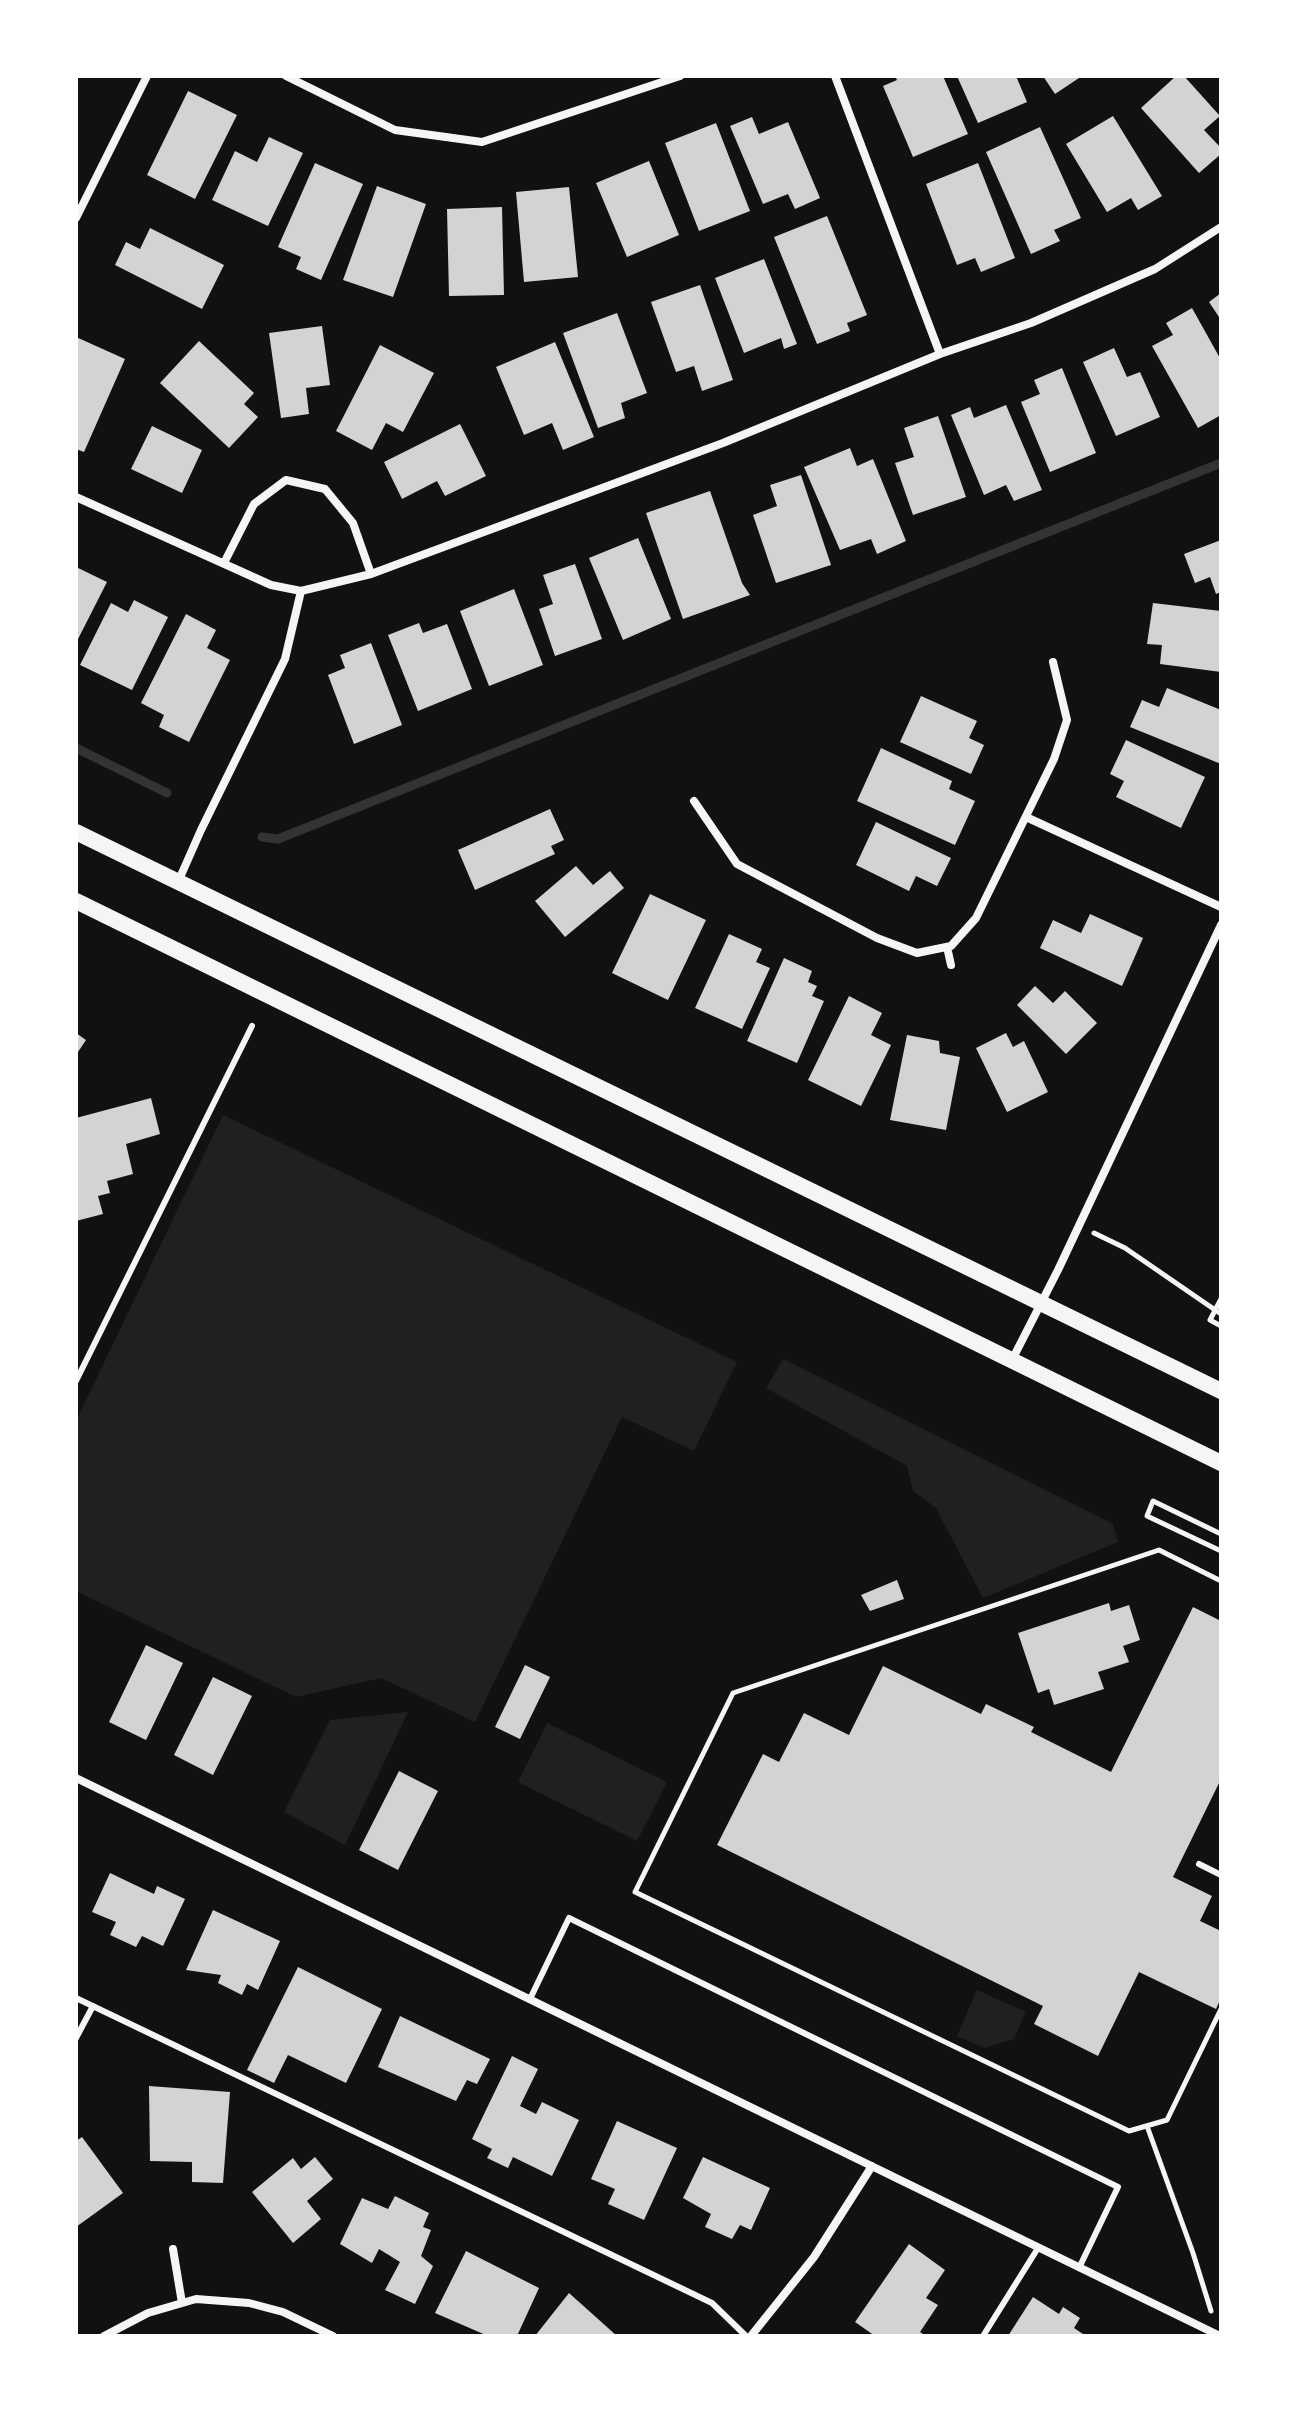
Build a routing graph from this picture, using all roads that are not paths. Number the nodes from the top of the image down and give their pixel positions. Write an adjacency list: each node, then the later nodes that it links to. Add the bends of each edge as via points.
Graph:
1 (147, 76): 5 (street)
2 (286, 76): 3 (street, via 395,130 482,142)
3 (680, 76)
4 (835, 76): 7 (street)
5 (76, 218)
6 (1221, 227): 7 (street, via 1155,269 1031,323)
7 (940, 354): 10 (street, via 723,443)
8 (76, 497): 9 (street)
9 (224, 563): 10 (street, via 254,504 286,480 325,489 353,523); 11 (street, via 271,585)
10 (371, 574): 11 (street)
11 (301, 591): 16 (street, via 285,659)
12 (1053, 662): 14 (street, via 1067,720)
13 (694, 801): 20 (street, via 737,864 877,938 917,953)
14 (1026, 817): 18 (street); 20 (street, via 976,918)
15 (76, 832): 16 (main road)
16 (178, 882): 23 (main road)
17 (76, 901): 24 (main road)
18 (1221, 907)
19 (1221, 925): 23 (street)
20 (947, 947): 21 (street)
21 (951, 965)
22 (252, 1026): 25 (lane)
23 (1040, 1302): 24 (street); 26 (main road)
24 (1012, 1360): 27 (main road)
25 (76, 1381)
26 (1221, 1391)
27 (1221, 1463)
28 (76, 1778): 32 (street)
29 (1199, 1864): 30 (lane)
30 (1221, 1875)
31 (76, 1998): 33 (lane)
32 (530, 1999): 35 (street); 38 (lane, via 569,1918 992,2125 1118,2187)
33 (93, 2006): 34 (lane); 43 (lane, via 712,2303)
34 (76, 2038)
35 (872, 2166): 36 (street); 43 (street, via 814,2257)
36 (1038, 2248): 38 (street); 44 (lane)
37 (173, 2249): 39 (street)
38 (1079, 2268): 40 (street)
39 (182, 2303): 41 (street, via 148,2313); 42 (street, via 249,2303 283,2312)
40 (1219, 2333)
41 (104, 2336)
42 (333, 2336)
43 (749, 2336)
44 (983, 2336)

